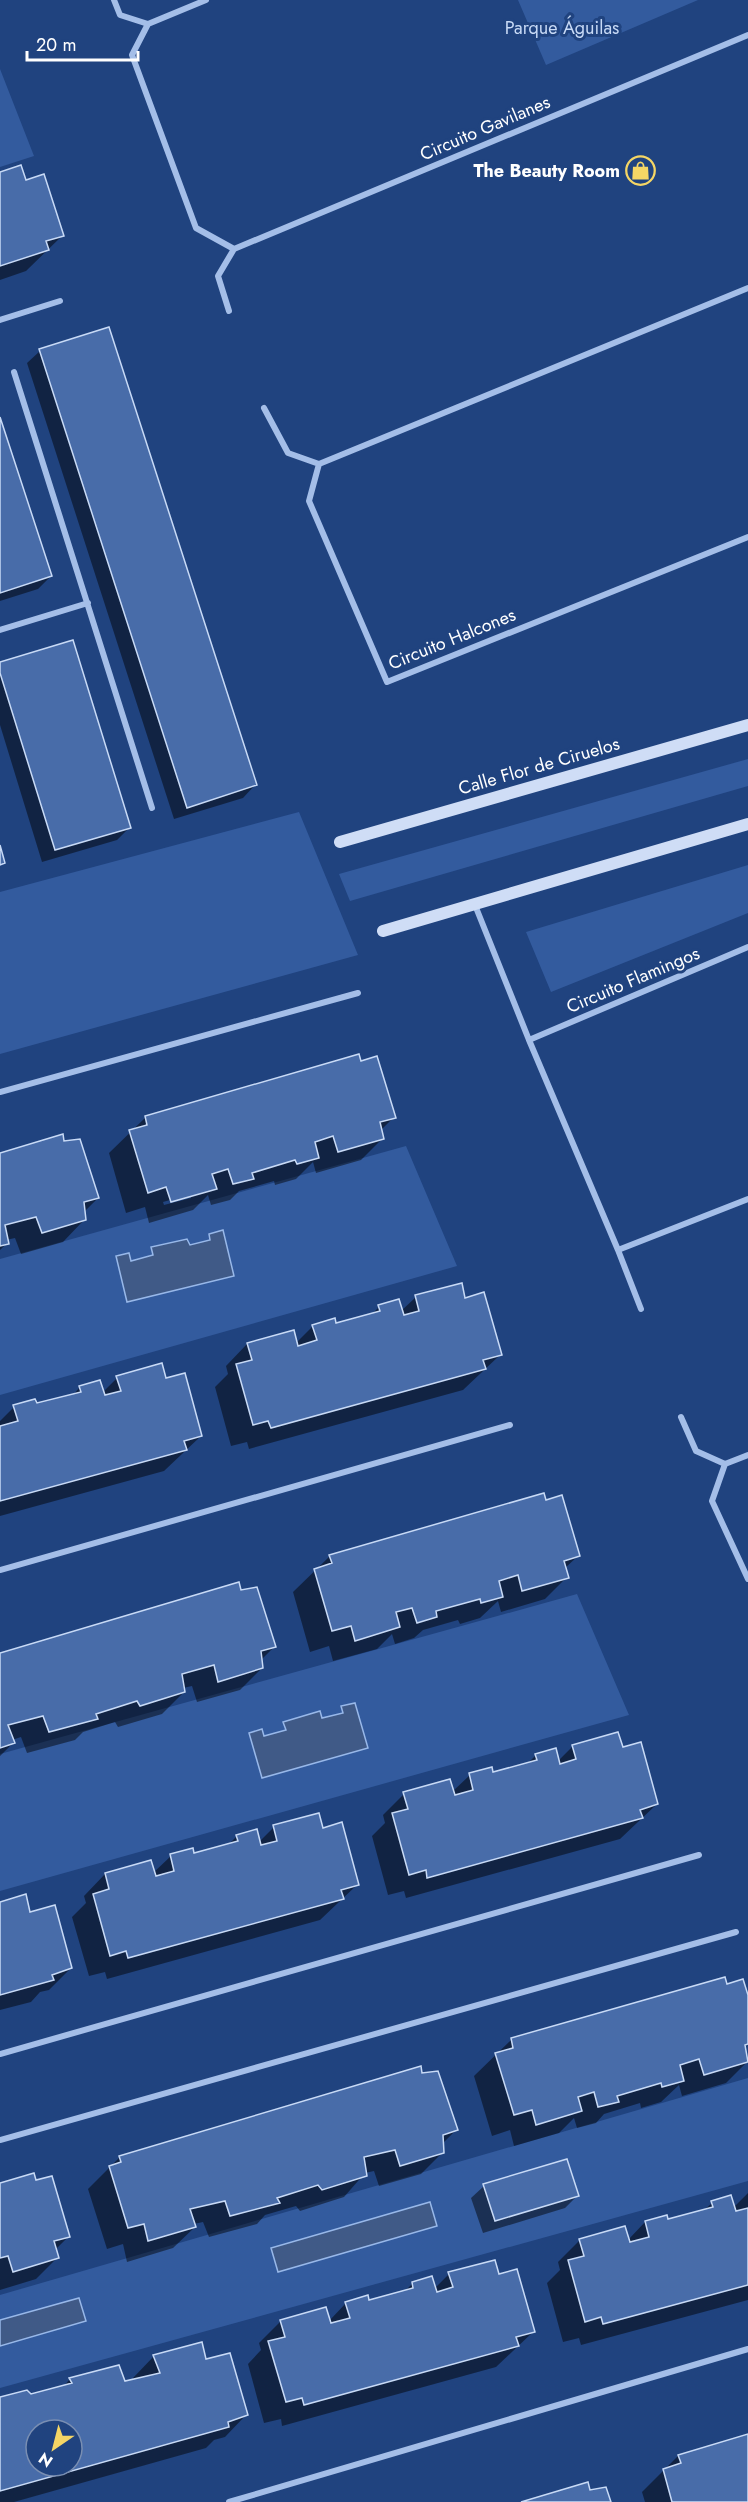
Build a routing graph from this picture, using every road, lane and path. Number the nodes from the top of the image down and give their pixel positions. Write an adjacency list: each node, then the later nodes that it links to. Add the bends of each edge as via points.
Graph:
1 (114, 0): 3 (street, via 120,15)
2 (206, 0): 3 (street)
3 (148, 24): 5 (street, via 132,55 196,228)
4 (748, 35): 5 (street, Circuito Gavilanes)
5 (234, 249): 8 (street, via 218,276)
6 (748, 288): 12 (street)
7 (60, 301): 9 (street)
8 (229, 311)
9 (0, 320)
10 (14, 372): 14 (street)
11 (264, 408): 12 (street, via 288,453)
12 (319, 464): 13 (street, Circuito Halcones, via 309,501 387,682)
13 (748, 537)
14 (88, 603): 15 (street); 17 (street)
15 (0, 630)
16 (748, 725): 19 (main road, Calle Flor de Ciruelos)
17 (152, 808)
18 (748, 824): 20 (main road)
19 (340, 842)
20 (475, 905): 21 (main road); 24 (street)
21 (383, 931)
22 (748, 947): 24 (street, Circuito Flamingos)
23 (358, 993): 25 (street)
24 (529, 1040): 27 (street)
25 (0, 1092)
26 (748, 1199): 27 (street)
27 (618, 1250): 28 (street)
28 (641, 1309)
29 (681, 1417): 32 (street, via 696,1451)
30 (510, 1425): 33 (street)
31 (748, 1455): 32 (street)
32 (725, 1464): 34 (street, via 712,1501)
33 (0, 1570)
34 (748, 1579)
35 (699, 1855): 37 (street)
36 (736, 1932): 38 (street)
37 (0, 2054)
38 (0, 2139)
39 (748, 2349): 40 (street)
40 (229, 2502)

